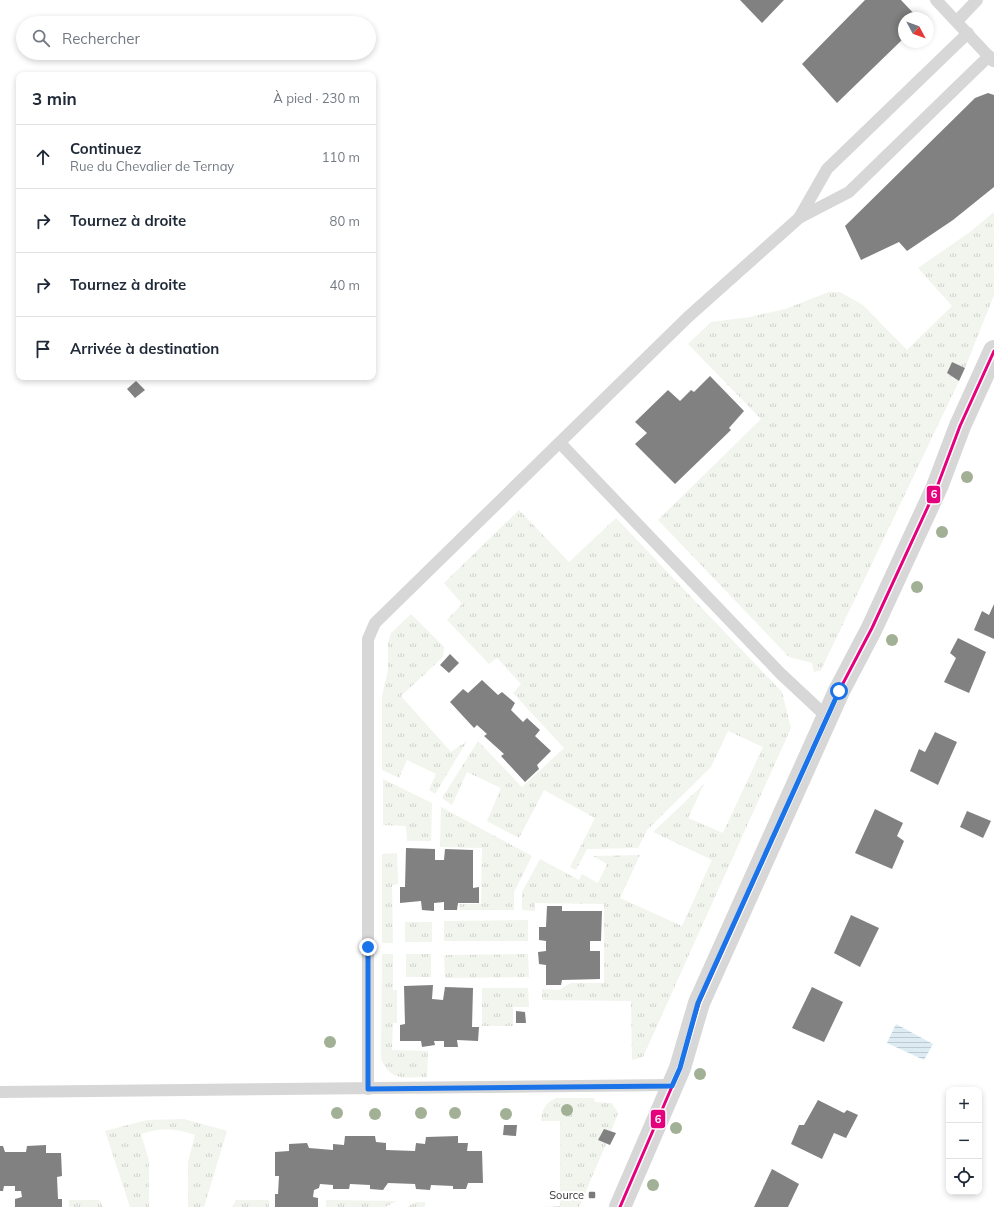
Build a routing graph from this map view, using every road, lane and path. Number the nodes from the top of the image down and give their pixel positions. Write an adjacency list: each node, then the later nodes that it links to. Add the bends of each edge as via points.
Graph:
1 (936, 0): 3 (lane)
2 (977, 0): 3 (lane)
3 (957, 21): 4 (lane)
4 (968, 33): 5 (lane); 6 (lane, via 827,169)
5 (991, 59): 6 (lane, via 849,192)
6 (799, 218): 8 (lane, via 688,317)
7 (994, 351): 9 (street, via 960,426 937,487 872,628)
8 (560, 443): 9 (lane, via 780,673); 11 (lane, via 375,623 368,639)
9 (827, 717): 10 (street, via 698,1003 680,1068)
10 (672, 1086): 11 (lane); 13 (street)
11 (368, 1089): 12 (lane)
12 (0, 1092)
13 (620, 1207)

